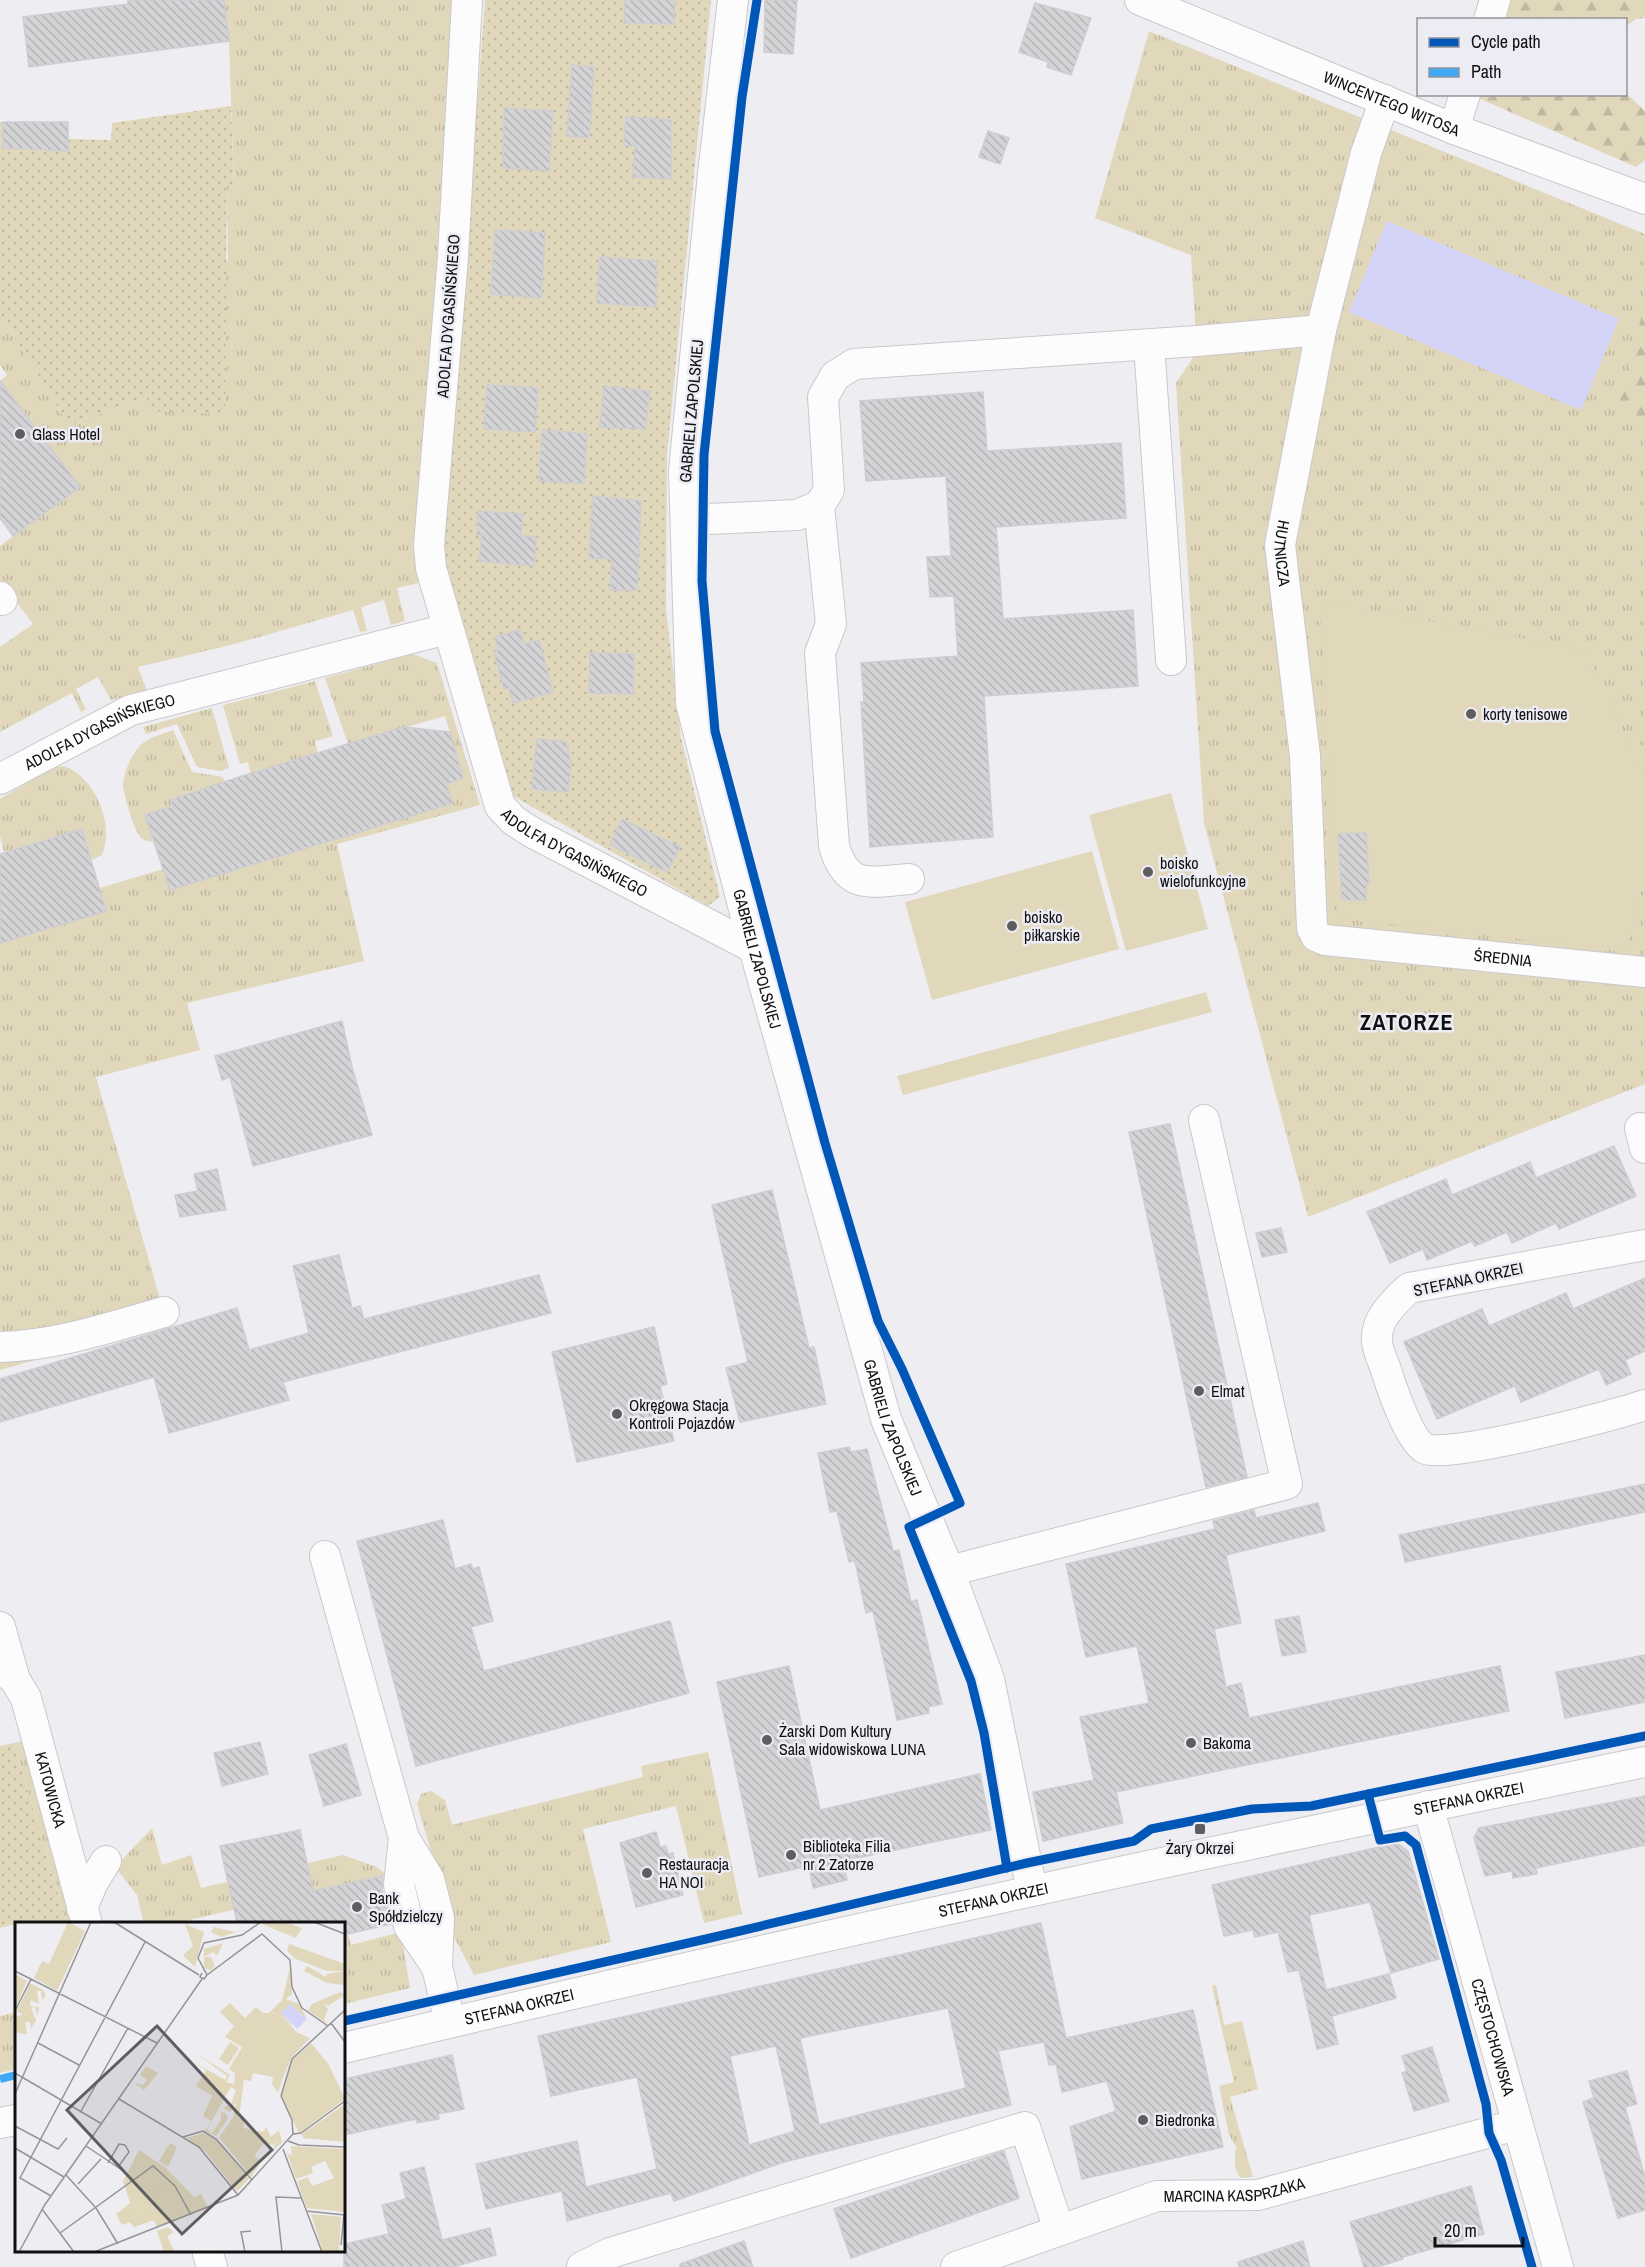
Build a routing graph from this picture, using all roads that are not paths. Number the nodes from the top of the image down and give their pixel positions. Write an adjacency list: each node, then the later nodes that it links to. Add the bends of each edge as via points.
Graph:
1 (467, 0): 14 (street, ADOLFA DYGASIŃSKIEGO, via 453,257 429,545)
2 (733, 0): 13 (street, GABRIELI ZAPOLSKIEJ, via 684,471)
3 (1140, 0): 7 (street, WINCENTEGO WITOSA)
4 (1495, 0): 5 (street)
5 (1490, 18)
6 (1464, 96): 8 (street)
7 (1385, 100): 8 (street, WINCENTEGO WITOSA); 10 (street, HUTNICZA, via 1366,153)
8 (1454, 129): 9 (street, WINCENTEGO WITOSA)
9 (1645, 199)
10 (1322, 330): 11 (street); 18 (street, HUTNICZA, via 1279,558 1305,756 1312,928 1316,936 1325,940)
11 (1149, 345): 12 (street, via 854,364 827,386 823,397 829,490); 15 (street)
12 (819, 506): 13 (street, via 797,515); 17 (street, via 831,624 820,653 834,846 845,872 856,880)
13 (686, 520): 19 (street, GABRIELI ZAPOLSKIEJ, via 691,703)
14 (447, 629): 16 (street, ADOLFA DYGASIŃSKIEGO, via 131,710); 19 (street, ADOLFA DYGASIŃSKIEGO, via 500,806 506,814 533,833)
15 (1171, 660)
16 (0, 779)
17 (909, 879)
18 (1361, 944): 20 (street, ŚREDNIA)
19 (753, 948): 27 (street, GABRIELI ZAPOLSKIEJ, via 886,1419)
20 (1645, 972)
21 (1204, 1120): 27 (street, via 1287,1484)
22 (1645, 1245): 25 (street, STEFANA OKRZEI, via 1409,1288 1385,1315 1377,1341 1391,1387 1414,1438 1425,1449 1479,1446)
23 (164, 1312): 24 (street, via 89,1333)
24 (0, 1347)
25 (1645, 1405)
26 (325, 1556): 35 (street, via 404,1838 429,1879 439,1918 437,1967)
27 (949, 1571): 33 (street, GABRIELI ZAPOLSKIEJ, via 989,1679)
28 (0, 1627): 29 (street, KATOWICKA)
29 (8, 1674): 34 (street, KATOWICKA, via 26,1698)
30 (1645, 1762): 31 (street, STEFANA OKRZEI)
31 (1428, 1806): 33 (street, STEFANA OKRZEI); 39 (street, CZĘSTOCHOWSKA)
32 (106, 1861): 34 (street, via 93,1882)
33 (1032, 1890): 35 (street, STEFANA OKRZEI)
34 (85, 1916)
35 (450, 2022): 36 (street, STEFANA OKRZEI)
36 (345, 2048)
37 (15, 2120): 38 (street)
38 (0, 2123)
39 (1516, 2125): 40 (street, MARCINA KASPRZAKA, via 1258,2195 1156,2196); 45 (street, CZĘSTOCHOWSKA)
40 (1059, 2230): 43 (street, via 1025,2127 610,2253); 44 (street, MARCINA KASPRZAKA)
41 (208, 2252): 42 (street)
42 (212, 2267)
43 (582, 2267)
44 (956, 2267)
45 (1558, 2267)

